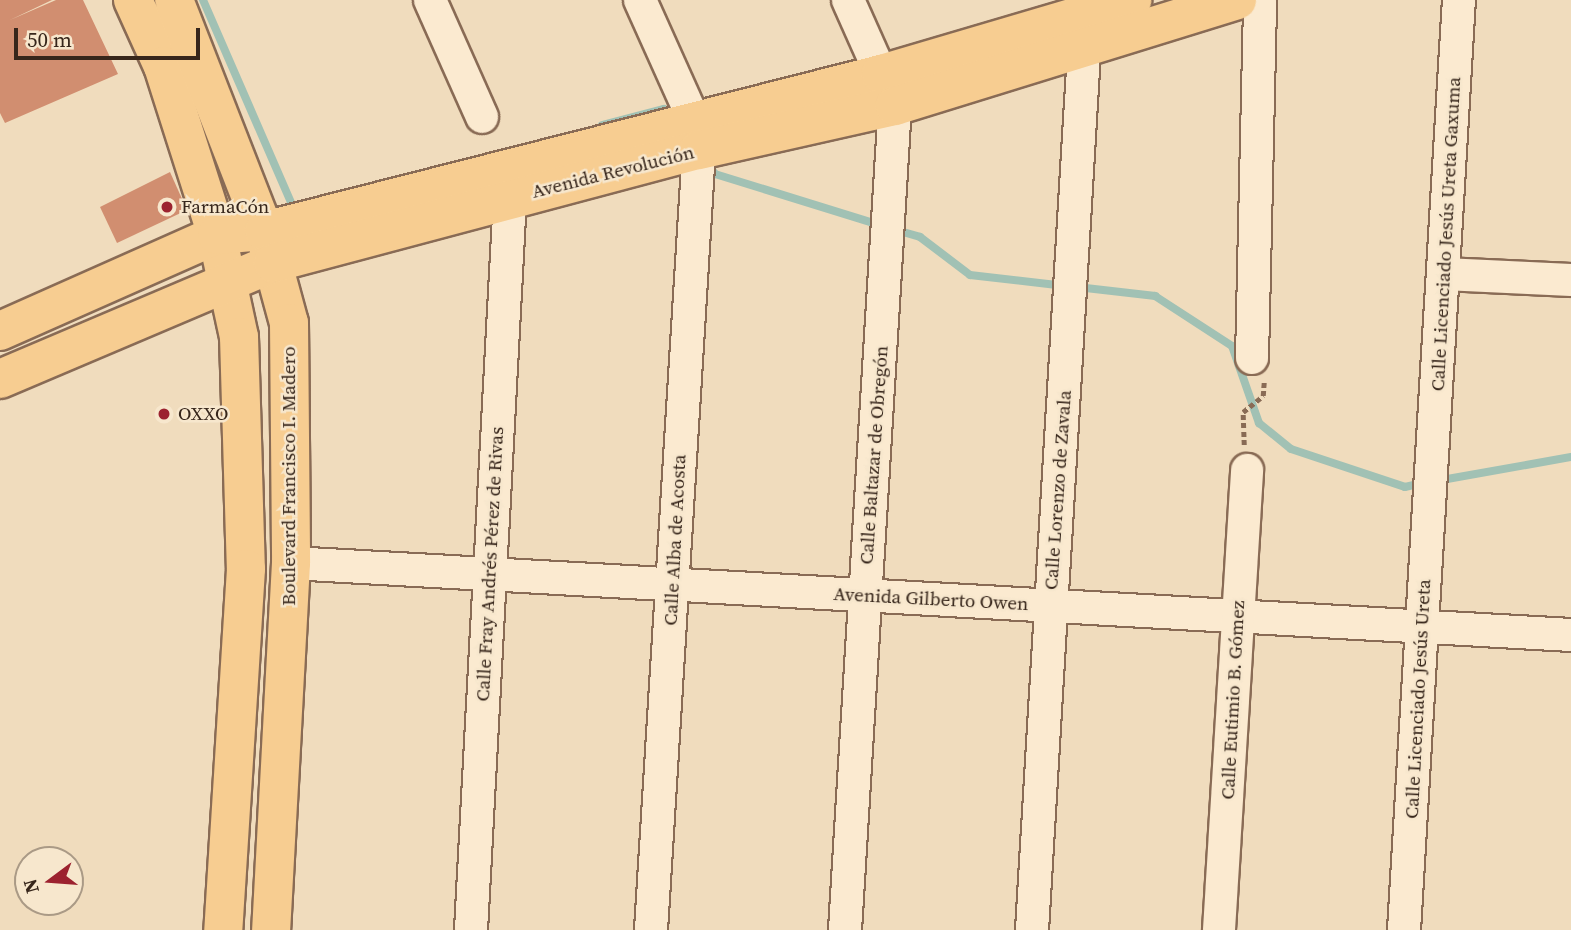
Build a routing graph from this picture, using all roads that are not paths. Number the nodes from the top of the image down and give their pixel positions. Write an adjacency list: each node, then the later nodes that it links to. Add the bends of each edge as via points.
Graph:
1 (133, 0): 15 (main road, via 163,66)
2 (174, 0): 16 (main road, Boulevard Francisco I. Madero)
3 (430, 0): 12 (street)
4 (640, 0): 13 (street, Calle Alba de Acosta)
5 (848, 0): 11 (street, Calle Baltazar de Obregón)
6 (1132, 0): 10 (main road, Avenida Revolución)
7 (1237, 0): 10 (main road, Avenida Revolución)
8 (1260, 0): 21 (street)
9 (1459, 0): 17 (street, Calle Licenciado Jesús Ureta Gaxuma)
10 (1077, 23): 11 (main road, Avenida Revolución); 29 (street, Calle Lorenzo de Zavala, via 1072,265)
11 (888, 90): 13 (main road, Avenida Revolución); 28 (street, Calle Baltazar de Obregón)
12 (482, 117)
13 (697, 135): 14 (main road, Avenida Revolución); 16 (main road, Avenida Revolución); 27 (street, Calle Alba de Acosta)
14 (510, 198): 16 (main road, Avenida Revolución); 26 (street, Calle Fray Andrés Pérez de Rivas)
15 (217, 235): 16 (main road, Avenida Revolución); 19 (main road); 20 (main road, Avenida Revolución)
16 (268, 247): 19 (main road, Avenida Revolución); 25 (main road, Boulevard Francisco I. Madero, via 289,323)
17 (1444, 274): 18 (street); 23 (street, Calle Licenciado Jesús Ureta Gaxuma)
18 (1571, 280)
19 (228, 282): 22 (main road, Avenida Revolución); 33 (main road, via 239,337 246,569)
20 (0, 331)
21 (1252, 358)
22 (0, 379)
23 (1432, 467): 31 (street, Calle Licenciado Jesús Ureta)
24 (1247, 470): 30 (street, Calle Eutimio B. Gómez)
25 (291, 563): 26 (street, Avenida Gilberto Owen); 34 (main road, Boulevard Francisco I. Madero)
26 (490, 575): 27 (street, Avenida Gilberto Owen); 35 (street, Calle Fray Andrés Pérez de Rivas)
27 (673, 585): 28 (street, Avenida Gilberto Owen); 36 (street, Calle Alba de Acosta)
28 (865, 596): 29 (street, Avenida Gilberto Owen); 37 (street, Calle Baltazar de Obregón)
29 (1051, 606): 30 (street, Avenida Gilberto Owen); 38 (street, Calle Lorenzo de Zavala)
30 (1238, 616): 31 (street, Avenida Gilberto Owen); 39 (street, Calle Eutimio B. Gómez)
31 (1423, 627): 32 (street, Avenida Gilberto Owen); 40 (street, Calle Licenciado Jesús Ureta)
32 (1571, 635)
33 (223, 930)
34 (271, 930)
35 (471, 930)
36 (651, 930)
37 (845, 930)
38 (1032, 930)
39 (1219, 930)
40 (1404, 930)

